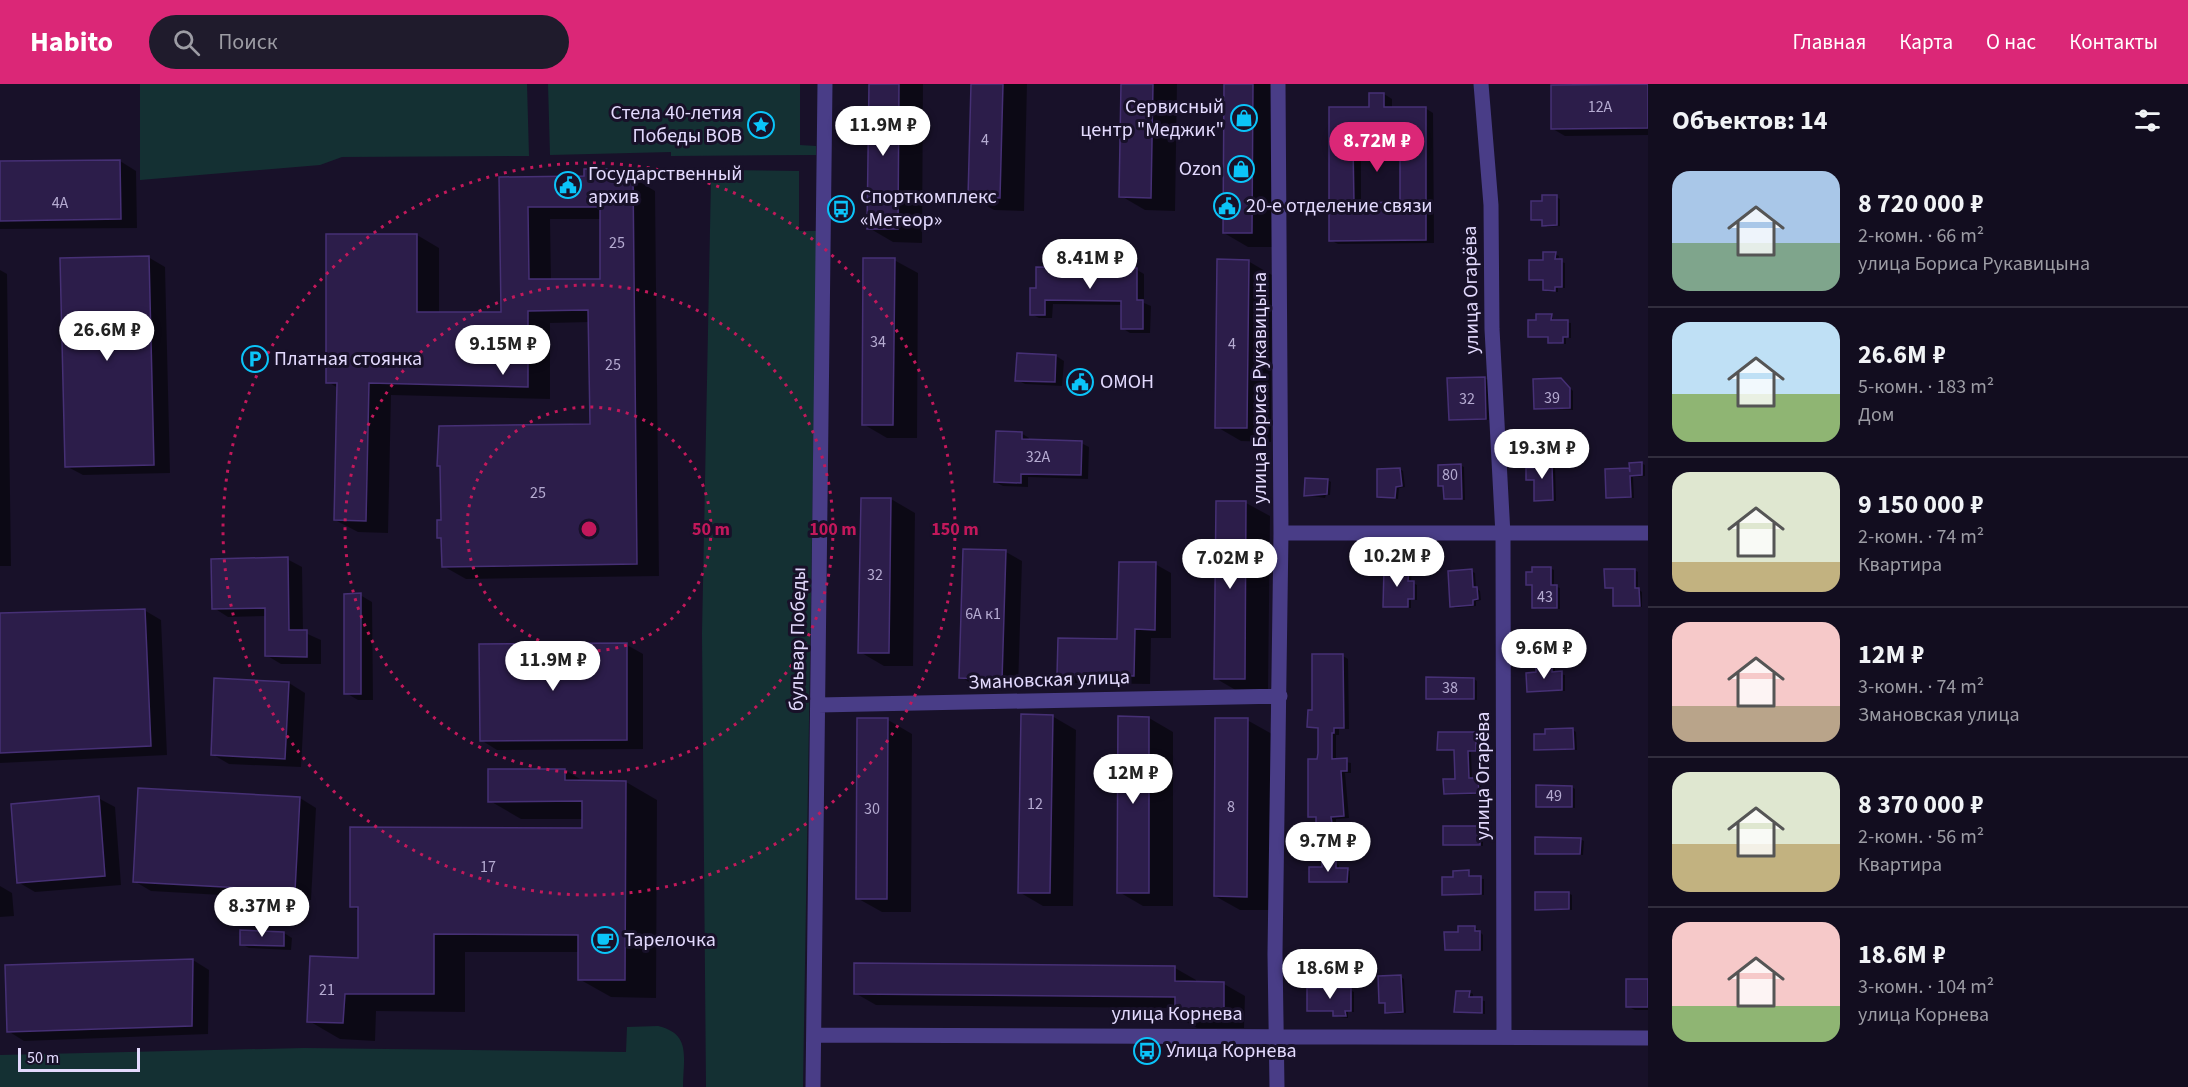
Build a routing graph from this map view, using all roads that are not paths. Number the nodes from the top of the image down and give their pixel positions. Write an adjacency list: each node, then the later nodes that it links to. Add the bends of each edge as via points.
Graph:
1 (825, 84): 8 (street, бульвар Победы)
2 (1278, 84): 4 (street, улица Бориса Рукавицына)
3 (1481, 84): 6 (street, улица Огарёва, via 1491,205 1492,329)
4 (1281, 533): 6 (street); 7 (street, улица Бориса Рукавицына)
5 (1648, 533): 6 (street)
6 (1503, 535): 11 (street, улица Огарёва)
7 (1280, 696): 8 (street, Змановская улица); 10 (street, улица Бориса Рукавицына)
8 (818, 705): 9 (street, бульвар Победы)
9 (815, 1035): 10 (street, улица Корнева); 13 (street, бульвар Победы)
10 (1275, 1035): 11 (street, улица Корнева); 14 (street, улица Бориса Рукавицына)
11 (1504, 1036): 12 (street, улица Корнева)
12 (1648, 1038)
13 (813, 1087)
14 (1277, 1087)

